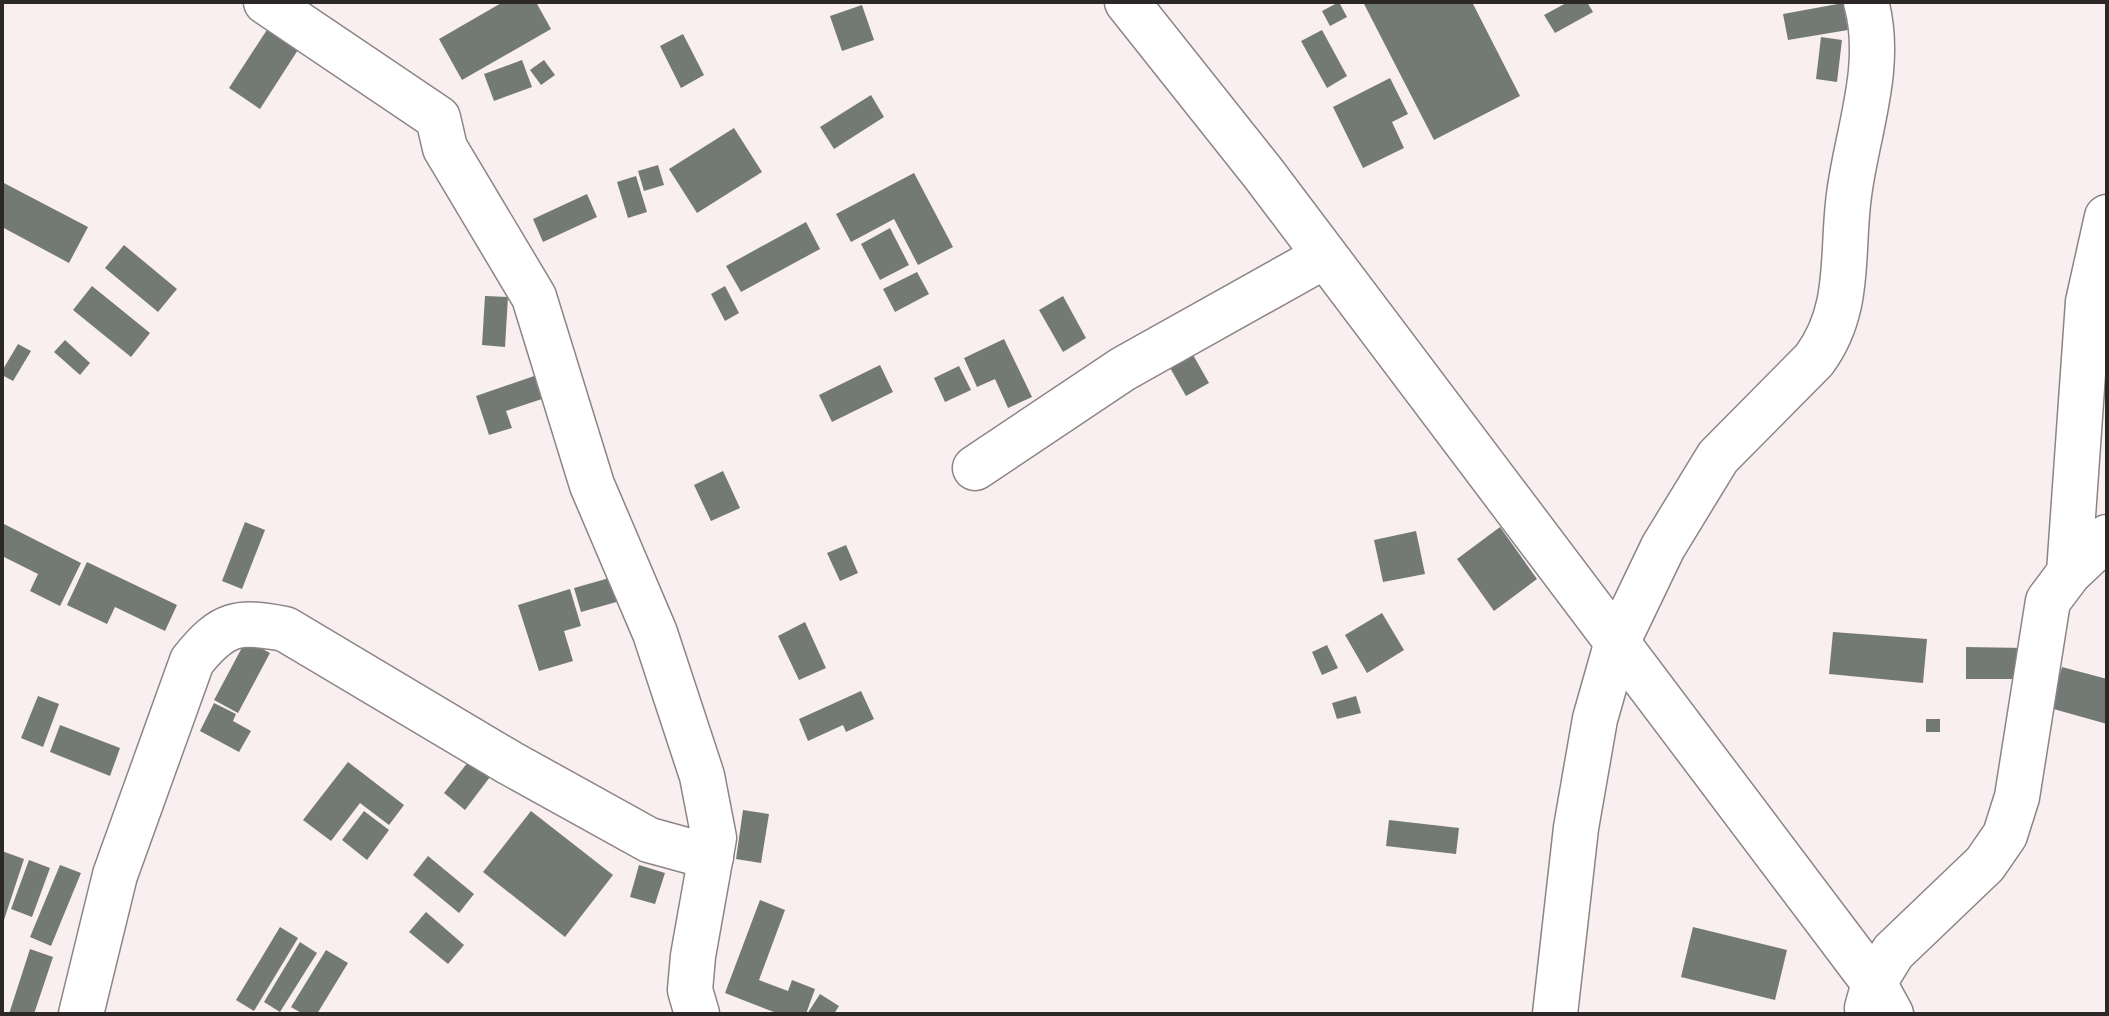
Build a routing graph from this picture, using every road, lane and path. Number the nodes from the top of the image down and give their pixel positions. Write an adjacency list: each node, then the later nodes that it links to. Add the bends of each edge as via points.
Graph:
1 (266, 2): 10 (street, via 438,118 445,148 534,297 592,485 655,633 702,776 714,838)
2 (1127, 2): 5 (street)
3 (1866, 2): 9 (street, via 1874,29 1866,112 1849,197 1840,308 1814,360 1718,457 1663,547)
4 (2107, 217): 8 (street, via 2088,302)
5 (1325, 256): 6 (street, via 1123,369); 9 (street)
6 (975, 468)
7 (2107, 537): 8 (street)
8 (2069, 573): 11 (street, via 2048,601 2017,797 2005,835 1985,864 1893,952)
9 (1616, 645): 11 (street); 14 (street, via 1595,719 1576,828)
10 (711, 857): 12 (street, via 649,840 285,629 244,621 211,636 192,661 115,875); 13 (street, via 692,967 690,990)
11 (1877, 1004)
12 (81, 1014)
13 (697, 1014)
14 (1555, 1014)

